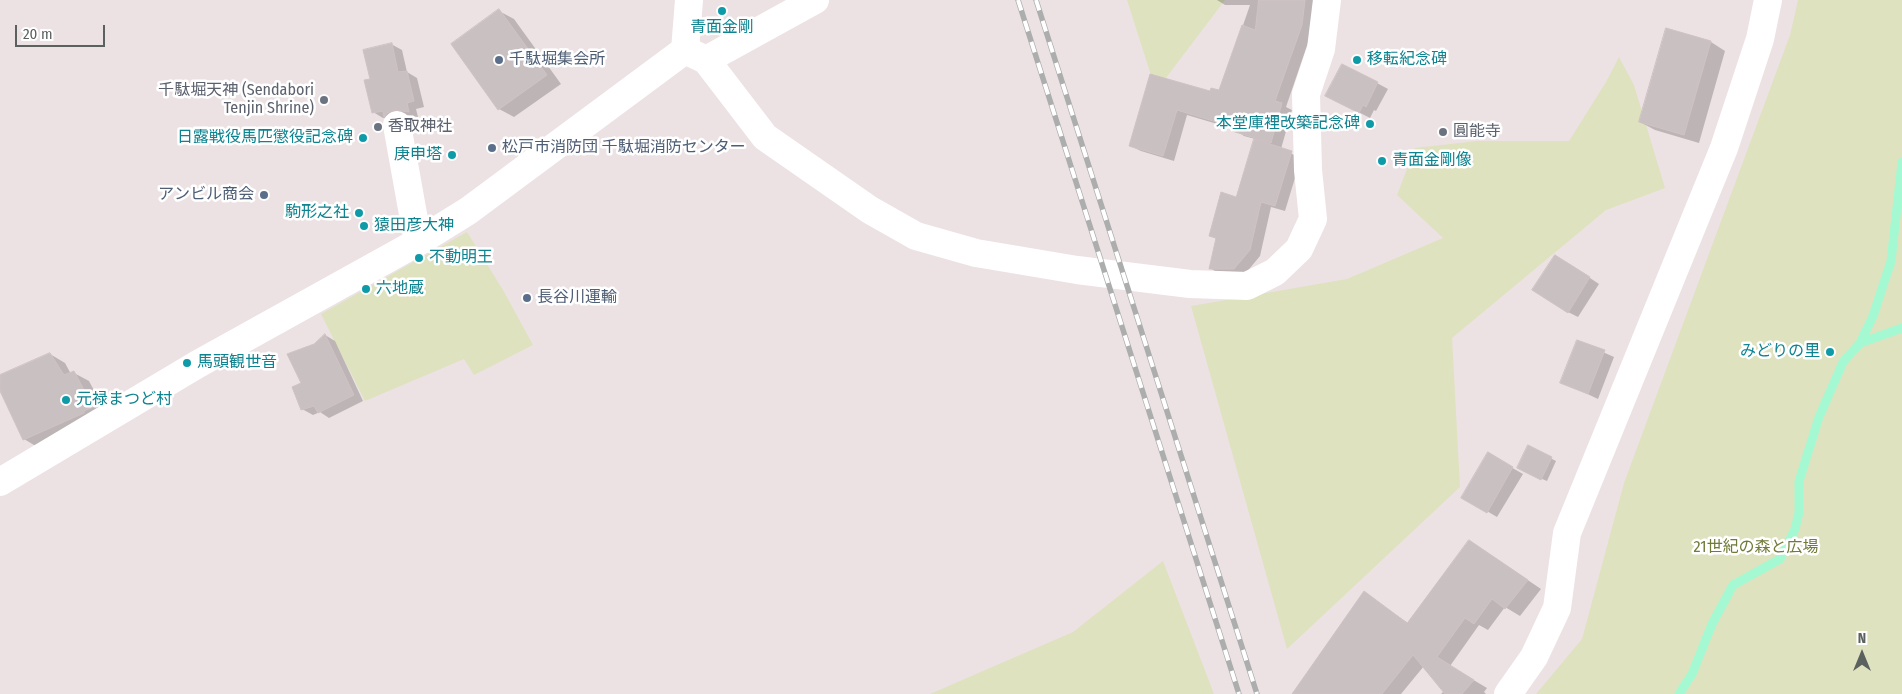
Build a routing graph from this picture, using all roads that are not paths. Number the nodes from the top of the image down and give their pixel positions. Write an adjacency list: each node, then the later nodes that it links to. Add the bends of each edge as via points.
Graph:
1 (689, 0): 5 (street)
2 (815, 0): 5 (street)
3 (1327, 0): 5 (street, via 1321,49 1306,94 1313,219 1299,248 1275,272 1247,286 1190,284 1077,270 976,252 916,236 870,210 765,137)
4 (1768, 0): 9 (street, via 1760,39 1724,148 1567,534 1557,608 1534,657)
5 (695, 55): 7 (street)
6 (396, 125): 7 (street)
7 (418, 242): 8 (street, via 198,364)
8 (0, 482)
9 (1508, 694)

